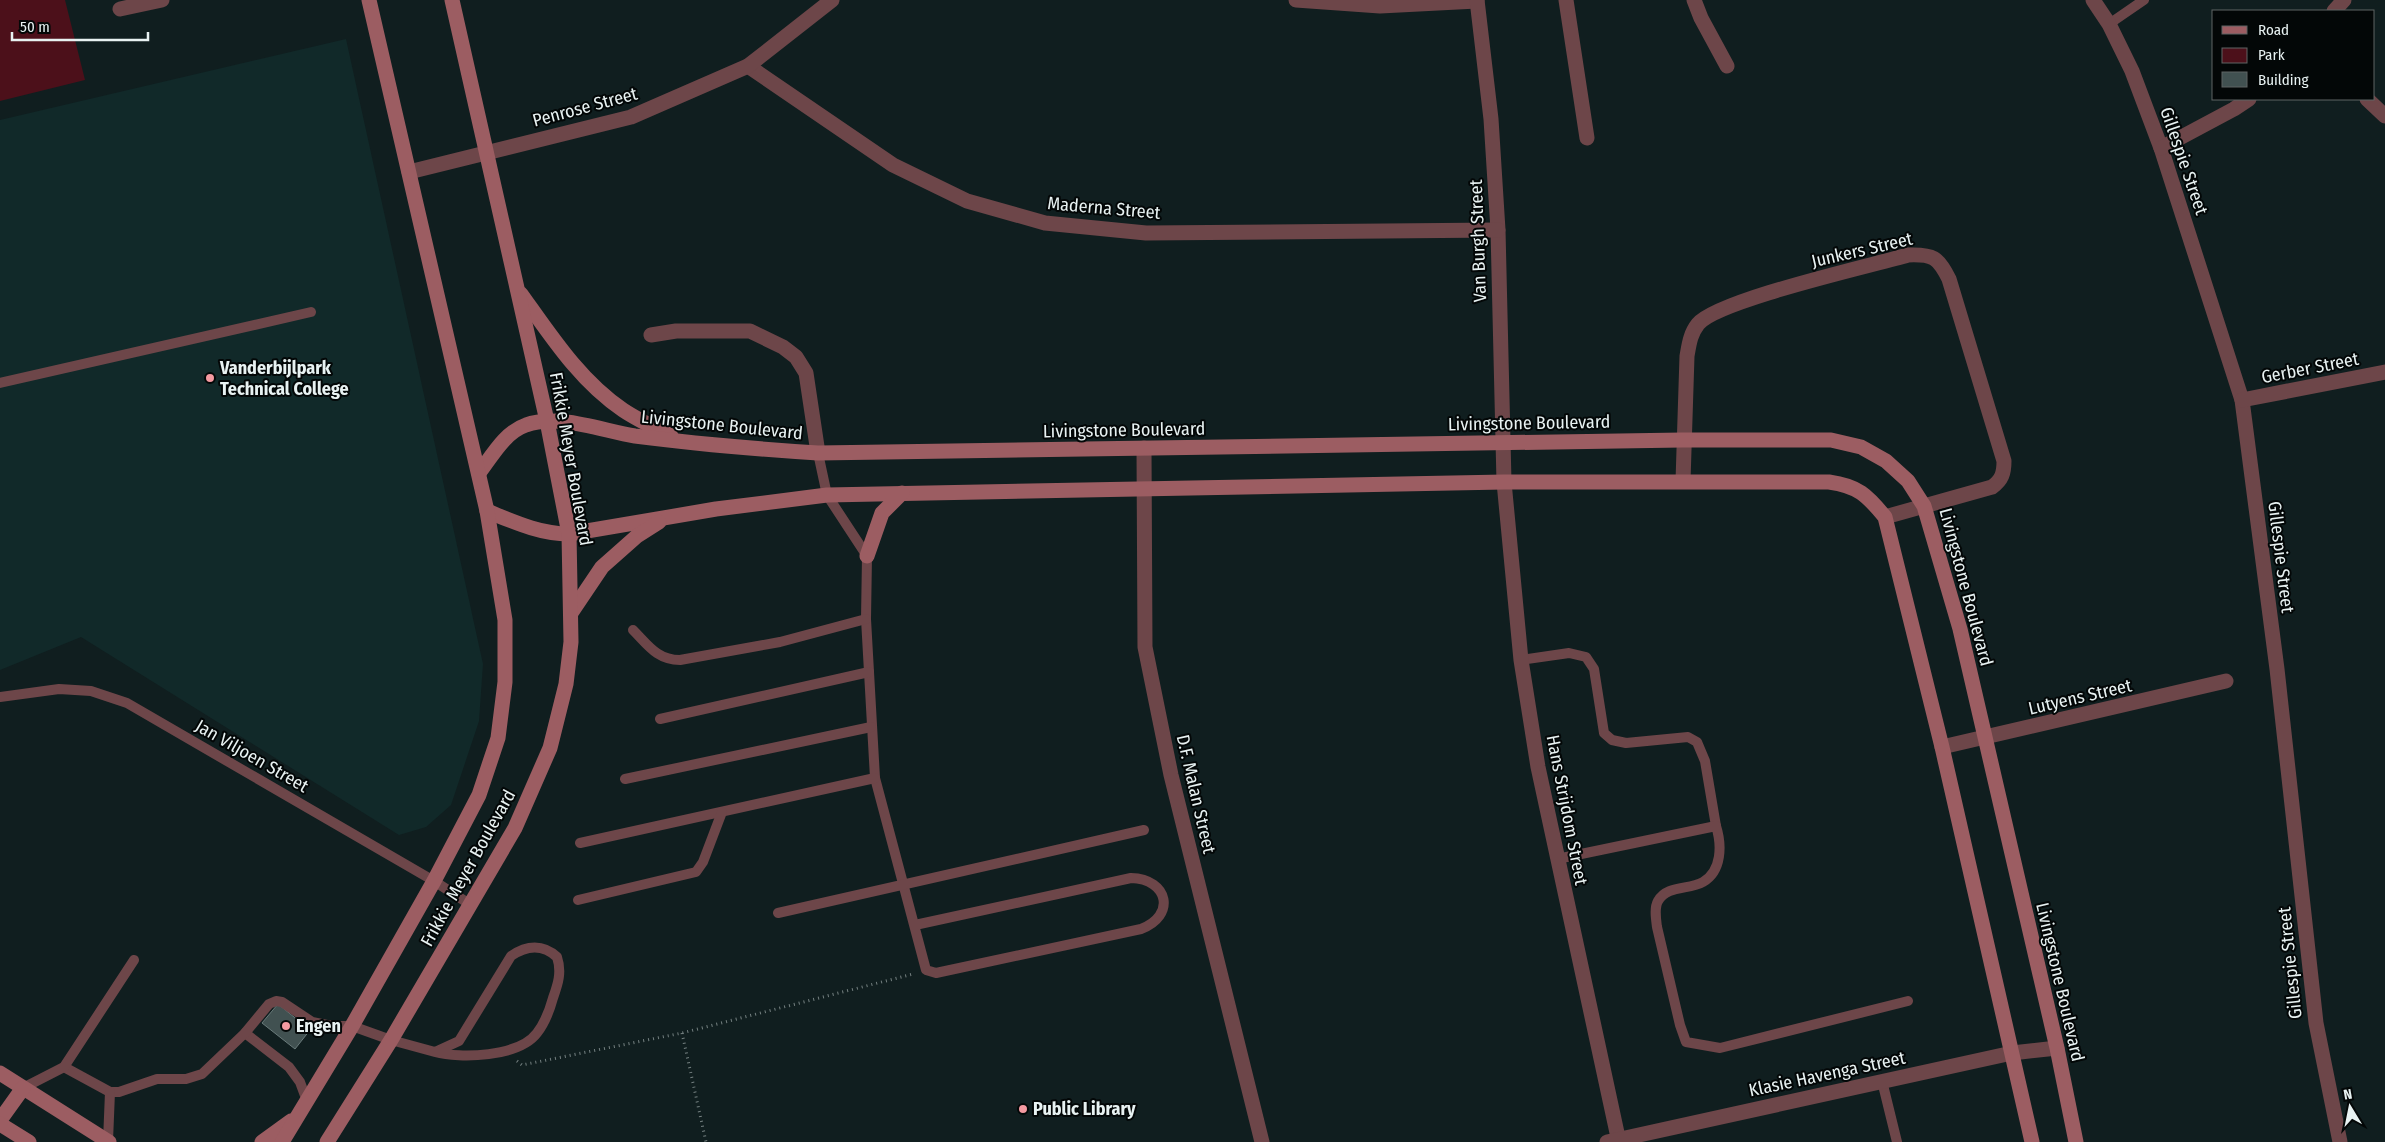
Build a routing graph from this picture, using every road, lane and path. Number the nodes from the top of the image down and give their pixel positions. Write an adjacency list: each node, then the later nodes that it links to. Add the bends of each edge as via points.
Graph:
1 (162, 0): 12 (street)
2 (369, 0): 23 (street, Frikkie Meyer Boulevard)
3 (452, 0): 22 (street, Frikkie Meyer Boulevard)
4 (832, 0): 15 (street, Penrose Street)
5 (1296, 0): 6 (street, via 1380,6)
6 (1477, 0): 24 (street, Van Burgh Street, via 1491,118)
7 (1566, 0): 20 (street)
8 (1694, 0): 16 (street)
9 (2094, 0): 14 (street, Gillespie Street)
10 (2144, 0): 14 (lane)
11 (2344, 0): 13 (street)
12 (120, 9)
13 (2335, 10)
14 (2109, 24): 21 (street, Gillespie Street, via 2132,71)
15 (748, 66): 22 (street, Penrose Street, via 632,117); 24 (street, Maderna Street, via 893,165 967,201 1045,223 1146,233)
16 (1727, 66)
17 (2248, 100): 21 (street)
18 (2368, 100): 19 (street)
19 (2385, 116)
20 (1587, 138)
21 (2161, 148): 30 (street, Gillespie Street)
22 (485, 152): 23 (street, Penrose Street); 25 (street, Frikkie Meyer Boulevard)
23 (409, 172): 37 (street, Frikkie Meyer Boulevard)
24 (1498, 230): 34 (street, Van Burgh Street)
25 (518, 289): 31 (street, Frikkie Meyer Boulevard); 32 (street, via 571,362 594,386 623,410)
26 (311, 312): 29 (lane)
27 (651, 335): 36 (street, via 676,331 750,331 782,347 796,357 806,372)
28 (2385, 372): 30 (street, Gerber Street)
29 (0, 383)
30 (2242, 400): 104 (street, Gillespie Street, via 2277,669 2316,1024)
31 (547, 421): 32 (street, Livingstone Boulevard); 37 (street, Livingstone Boulevard, via 527,424 507,436); 47 (street, Frikkie Meyer Boulevard)
32 (678, 440): 36 (street, Livingstone Boulevard)
33 (1682, 440): 34 (street, Livingstone Boulevard); 38 (street, Junkers Street); 43 (street, Livingstone Boulevard, via 1831,440 1861,447 1886,461 1908,480); 43 (street, Junkers Street, via 1690,337 1709,315 1793,286 1908,255 1924,254 1942,264 1949,279 2004,461 2004,474 1992,487)
34 (1503, 443): 35 (street, Livingstone Boulevard); 39 (street, Van Burgh Street)
35 (1144, 448): 36 (street, Livingstone Boulevard); 40 (street, D.F. Malan Street)
36 (818, 453): 42 (lane)
37 (479, 474): 44 (street, Frikkie Meyer Boulevard)
38 (1682, 481): 39 (street); 45 (street, via 1830,482 1846,485 1869,498)
39 (1504, 482): 40 (street); 52 (street, Hans Strijdom Street)
40 (1145, 489): 41 (street); 100 (street, D.F. Malan Street, via 1146,647 1171,775)
41 (902, 493): 42 (street); 48 (street, via 882,513)
42 (827, 495): 46 (street); 48 (lane)
43 (1924, 506): 45 (street, Junkers Street); 58 (street, Livingstone Boulevard, via 1960,629)
44 (487, 510): 47 (street, via 528,527 554,534); 67 (street, Frikkie Meyer Boulevard, via 505,620 505,682 498,738 479,795)
45 (1885, 517): 59 (street)
46 (664, 518): 47 (street); 49 (street, via 637,536 602,567)
47 (569, 534): 49 (street, Frikkie Meyer Boulevard)
48 (867, 556): 50 (lane)
49 (571, 613): 70 (street, Frikkie Meyer Boulevard, via 566,684 550,748 516,828)
50 (866, 619): 51 (lane, via 780,642 680,660 667,660); 53 (lane)
51 (633, 630)
52 (1522, 660): 63 (lane, via 1569,654 1586,657 1594,670 1604,733 1612,740 1626,743 1688,737 1697,742 1705,761); 66 (street, Hans Strijdom Street, via 1538,767)
53 (869, 672): 56 (lane); 57 (lane)
54 (2226, 682): 58 (street, Lutyens Street)
55 (0, 697): 67 (lane, Jan Viljoen Street, via 59,689 92,691 127,703)
56 (660, 719)
57 (871, 727): 60 (lane); 61 (lane)
58 (1985, 738): 59 (street, Lutyens Street); 80 (street, Livingstone Boulevard)
59 (1942, 746): 83 (street)
60 (875, 778): 62 (lane); 68 (lane)
61 (625, 779)
62 (722, 812): 65 (lane); 69 (lane, via 696,872)
63 (1716, 826): 66 (lane); 75 (lane, via 1720,847 1719,860 1713,872 1703,882 1664,892 1655,912 1686,1042 1720,1048)
64 (1144, 830): 68 (lane)
65 (580, 843)
66 (1558, 859): 94 (street, Hans Strijdom Street)
67 (434, 881): 70 (lane, Jan Viljoen Street); 76 (street, Frikkie Meyer Boulevard)
68 (904, 884): 71 (lane); 72 (lane)
69 (578, 900)
70 (471, 905): 79 (street, Frikkie Meyer Boulevard)
71 (778, 913)
72 (915, 925): 74 (lane); 74 (lane, via 1131,878 1152,881 1162,897 1163,909 1159,917 1153,925 1141,929 936,973)
73 (134, 960): 84 (lane)
74 (926, 970): 78 (path)
75 (1908, 1001)
76 (352, 1026): 77 (lane, via 312,1022 276,1001); 79 (lane); 89 (street, Frikkie Meyer Boulevard)
77 (245, 1033): 88 (lane, via 202,1074 186,1079 157,1079); 89 (lane, via 289,1066 296,1074)
78 (682, 1033): 81 (path, via 522,1065); 99 (path)
79 (391, 1040): 82 (lane); 93 (street, Frikkie Meyer Boulevard)
80 (2057, 1048): 83 (street, Klasie Havenga Street); 103 (street, Livingstone Boulevard)
81 (505, 1050): 82 (lane, via 460,1057); 82 (lane, via 523,1044 537,1033 552,1003 560,966 557,957 545,948 528,948 511,956 459,1041)
82 (435, 1052)
83 (2012, 1053): 86 (street, Klasie Havenga Street); 102 (street)
84 (64, 1068): 87 (lane); 88 (lane)
85 (0, 1073): 87 (street)
86 (1882, 1081): 94 (street, Klasie Havenga Street); 101 (lane)
87 (23, 1088): 91 (street); 96 (street)
88 (110, 1092): 96 (lane)
89 (307, 1101): 90 (street, Frikkie Meyer Boulevard)
90 (298, 1115): 97 (street); 98 (street, Frikkie Meyer Boulevard)
91 (0, 1120)
92 (0, 1124): 95 (street)
93 (328, 1140)
94 (1615, 1141)
95 (29, 1142)
96 (108, 1142)
97 (262, 1142)
98 (282, 1142)
99 (706, 1142)
100 (1262, 1142)
101 (1897, 1142)
102 (2032, 1142)
103 (2076, 1142)
104 (2340, 1142)

